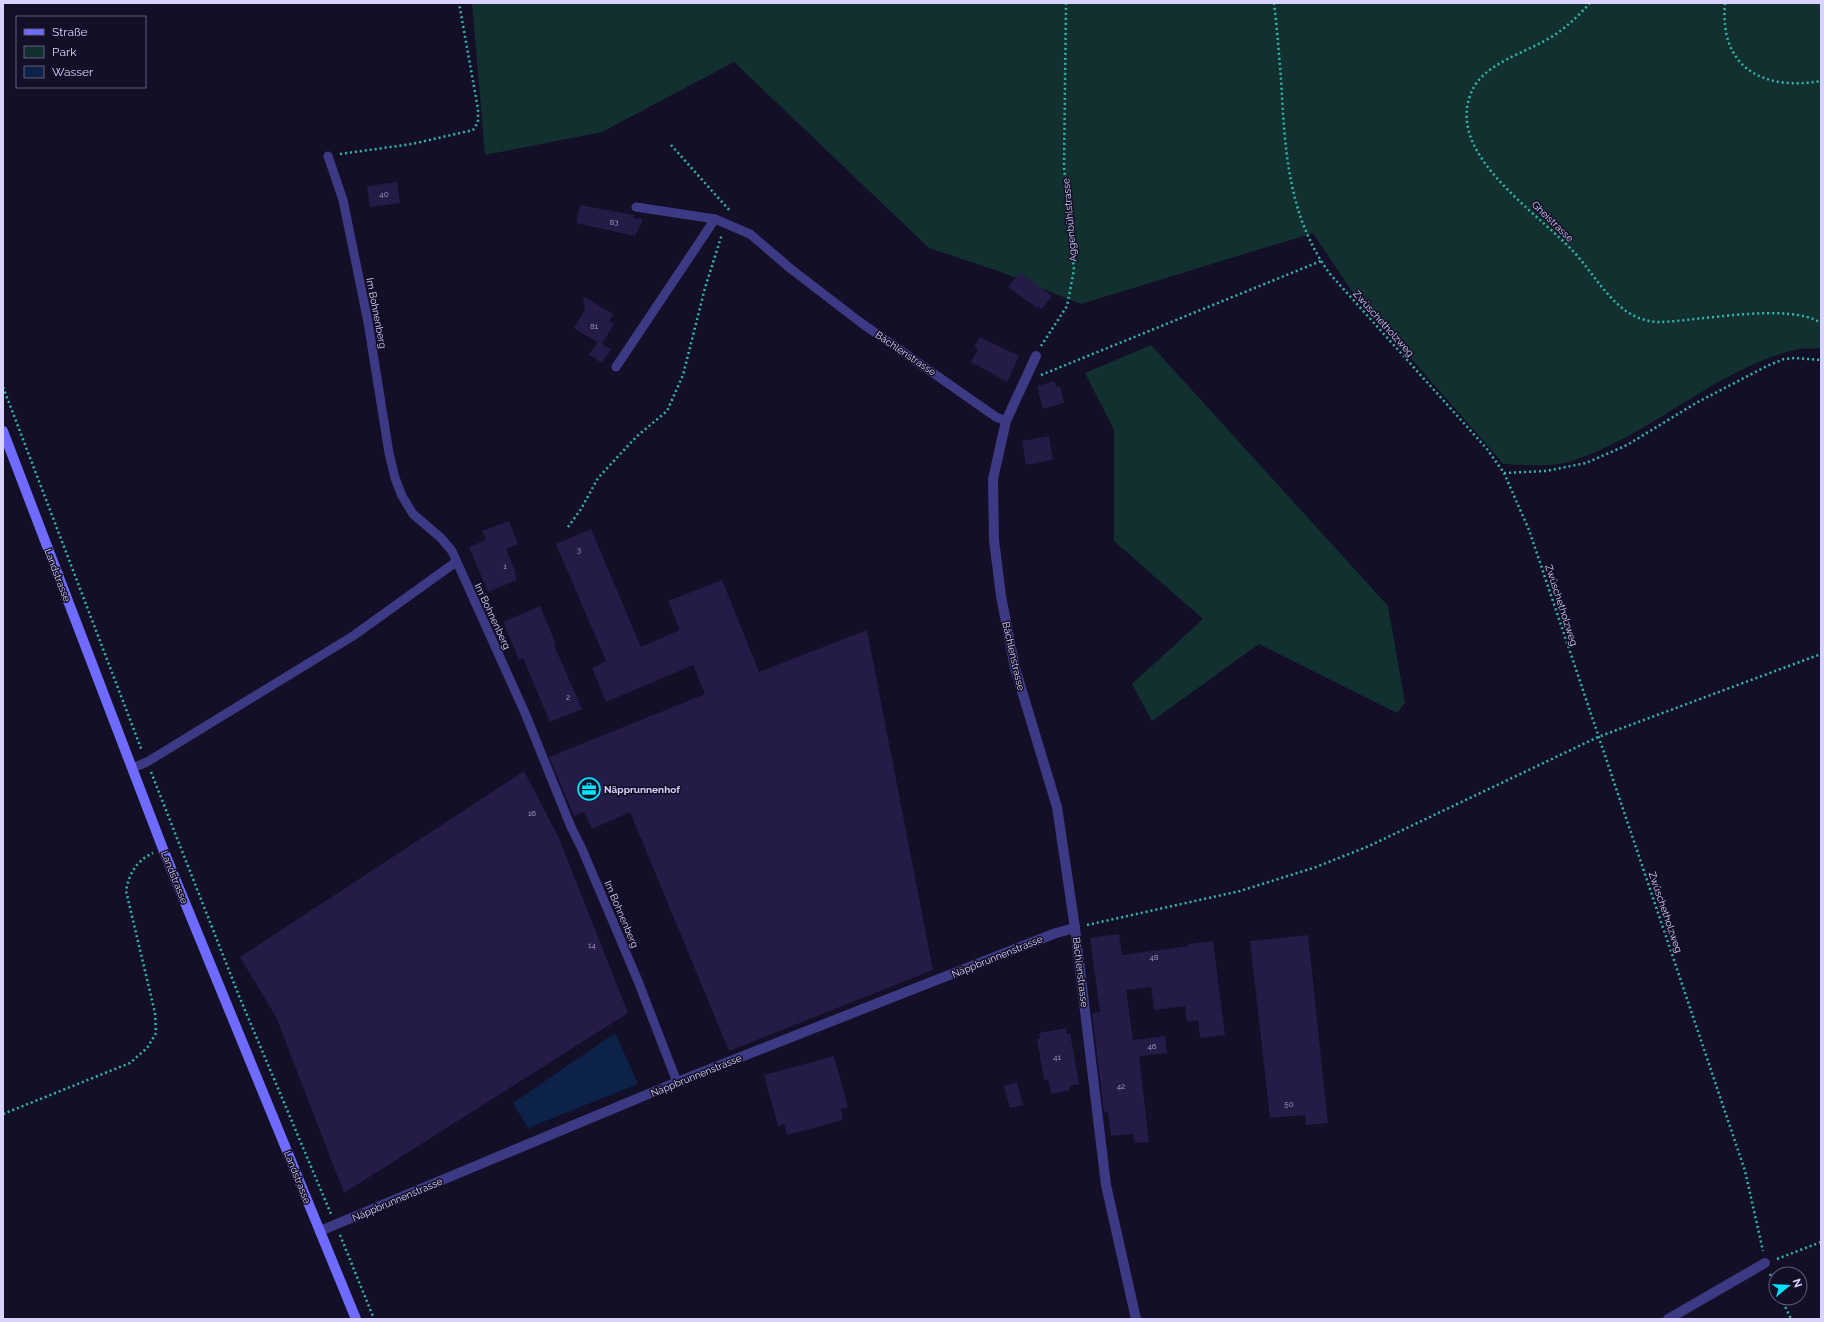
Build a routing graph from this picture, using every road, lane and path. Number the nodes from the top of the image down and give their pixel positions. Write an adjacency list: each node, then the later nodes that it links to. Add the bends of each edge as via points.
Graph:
1 (459, 3): 8 (path, via 478,109 478,122 473,130 412,144)
2 (1066, 3): 15 (path, Aggenbühlstrasse, via 1064,167 1074,270 1067,306)
3 (1274, 3): 13 (path, Zwüschetholzweg, via 1288,170 1303,223)
4 (1590, 3): 14 (path, Gheistrasse, via 1556,34 1504,61 1487,72 1476,84 1469,98 1466,114 1469,133 1481,157 1505,186 1573,251 1605,291 1634,316 1650,322 1660,322 1781,313 1801,315)
5 (1725, 3): 6 (path, via 1726,36 1733,52 1749,72 1779,83)
6 (1821, 81)
7 (671, 145): 10 (path)
8 (328, 156): 24 (lane, Im Bohnenberg, via 344,200 395,478 413,514 441,538 452,551)
9 (636, 207): 11 (lane, Bächlenstrasse)
10 (732, 213)
11 (715, 219): 12 (lane, Bächlenstrasse); 17 (lane)
12 (725, 224): 20 (lane, Bächlenstrasse, via 750,234 860,322 996,417); 23 (path, via 705,288 683,375 666,411 598,478)
13 (1321, 261): 18 (path, via 1041,375); 22 (path, Zwüschetholzweg, via 1487,449)
14 (1821, 323)
15 (1036, 356): 18 (street)
16 (1821, 360): 22 (path, via 1784,359 1767,366 1696,403 1627,445 1586,463 1546,471)
17 (616, 367)
18 (1029, 371): 20 (street)
19 (3, 387): 27 (path)
20 (1006, 421): 30 (street, Bächlenstrasse, via 993,479 994,540 1001,596 1016,668 1057,807)
21 (3, 431): 28 (main road, Landstrasse)
22 (1504, 473): 26 (path, Zwüschetholzweg, via 1529,530)
23 (568, 527)
24 (456, 562): 27 (lane, via 353,636); 31 (lane, Im Bohnenberg, via 525,713 638,981)
25 (1821, 654): 26 (path)
26 (1598, 737): 30 (path, via 1368,846 1316,867 1240,891); 36 (path, Zwüschetholzweg, via 1745,1171)
27 (147, 762): 28 (lane); 33 (path)
28 (132, 768): 29 (main road, Landstrasse)
29 (163, 849): 32 (path, via 135,865 128,876 126,891 155,1013 156,1033 147,1048 130,1063); 34 (main road, Landstrasse)
30 (1075, 928): 31 (street, Näppbrunnenstrasse); 40 (street, Bächlenstrasse, via 1106,1185)
31 (677, 1082): 33 (street, Näppbrunnenstrasse)
32 (3, 1114)
33 (335, 1225): 34 (street, Näppbrunnenstrasse); 39 (path)
34 (320, 1232): 38 (main road, Landstrasse)
35 (1821, 1242): 36 (path)
36 (1765, 1263): 41 (street)
37 (1785, 1306): 42 (path)
38 (356, 1319)
39 (374, 1319)
40 (1136, 1319)
41 (1668, 1319)
42 (1791, 1319)

